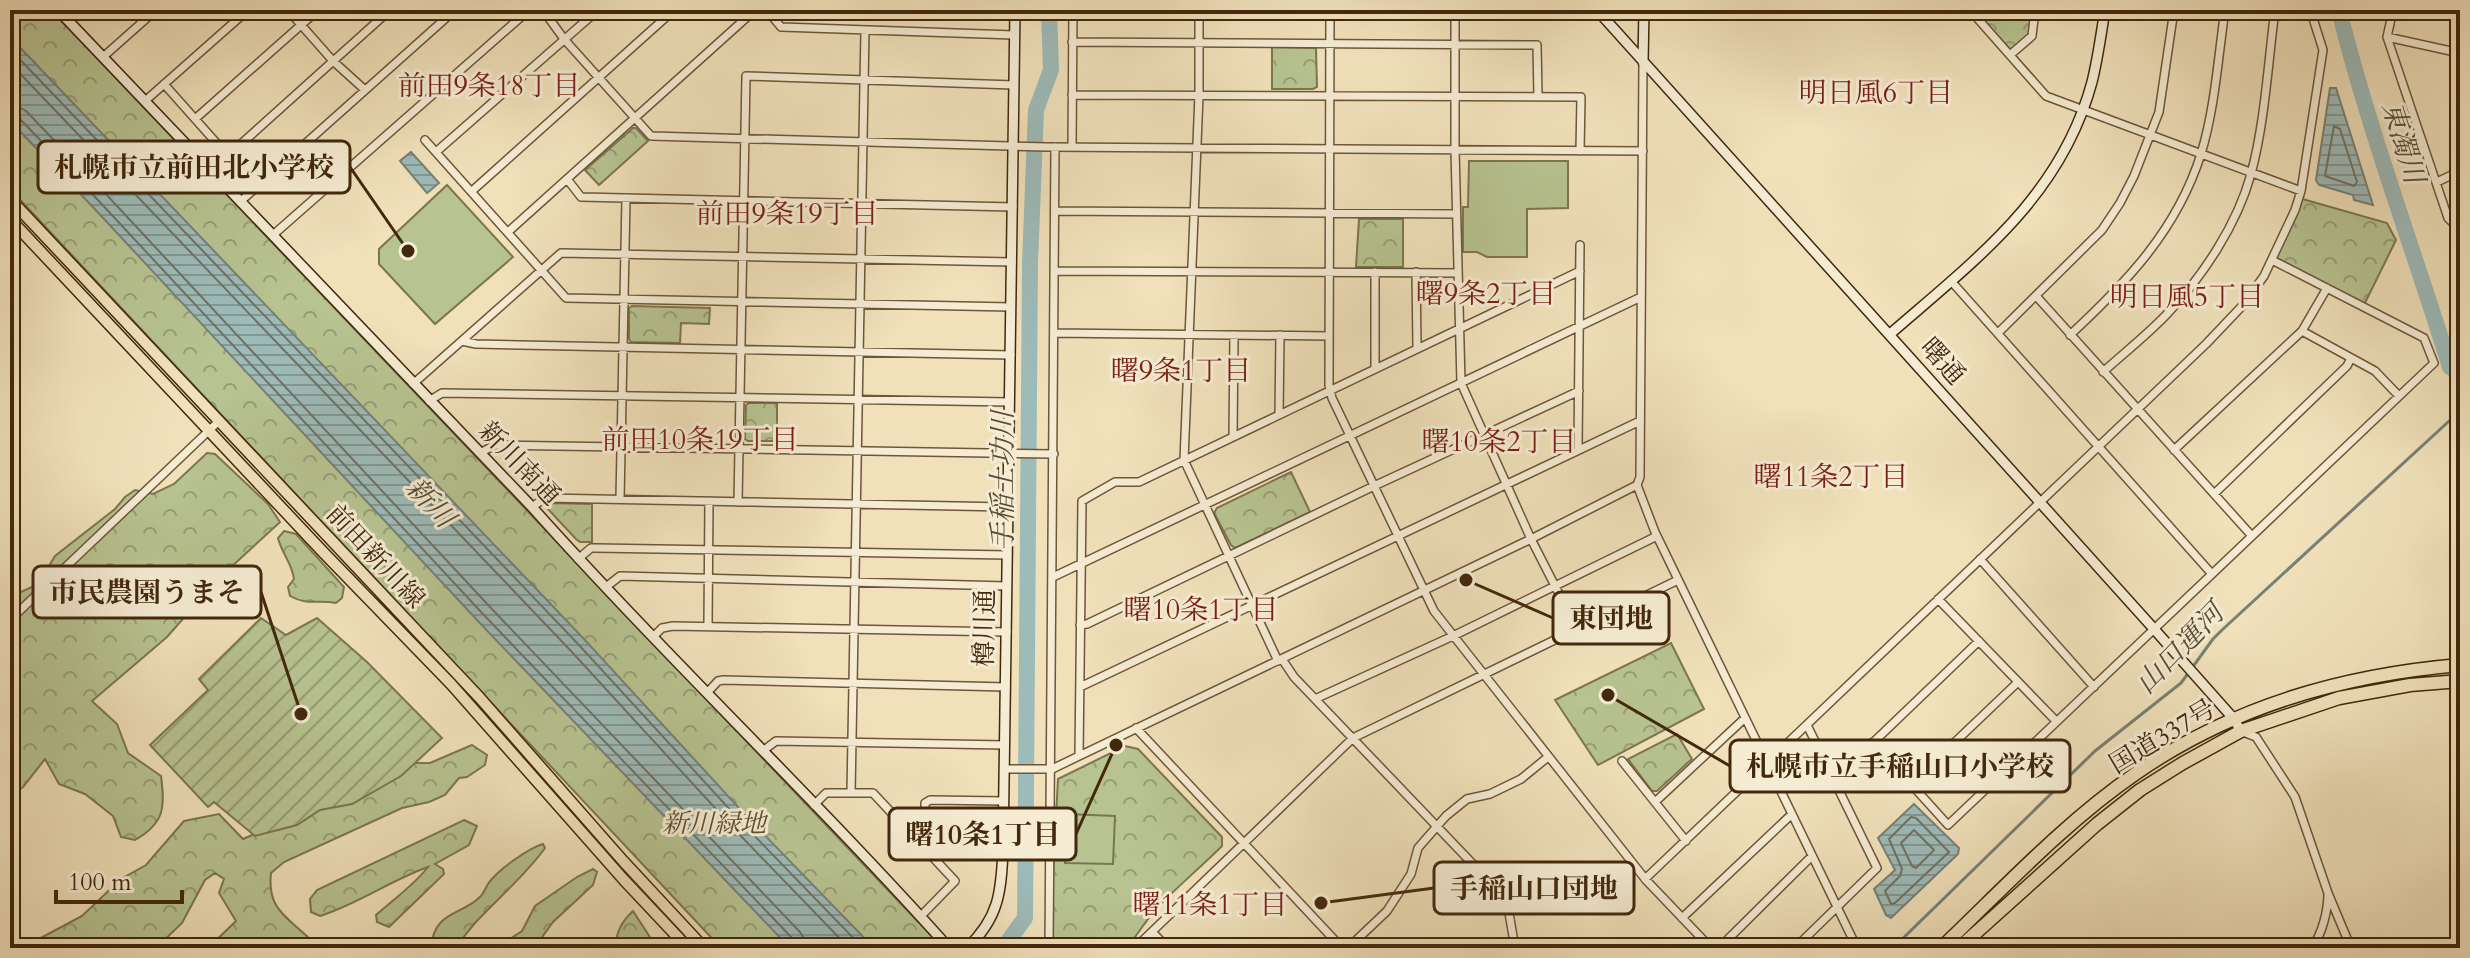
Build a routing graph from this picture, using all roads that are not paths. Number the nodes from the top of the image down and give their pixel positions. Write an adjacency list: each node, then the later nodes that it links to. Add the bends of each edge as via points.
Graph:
1 (58, 10): 40 (street, 新川南通)
2 (156, 10): 40 (street)
3 (248, 10): 46 (street)
4 (288, 10): 29 (street)
5 (318, 10): 29 (street)
6 (390, 10): 41 (street)
7 (455, 10): 48 (street)
8 (529, 10): 93 (street)
9 (543, 10): 33 (street)
10 (598, 10): 33 (street)
11 (674, 10): 43 (street)
12 (755, 10): 56 (street)
13 (767, 10): 30 (street, via 781,27)
14 (1015, 10): 31 (street, 樽川通)
15 (1073, 10): 34 (street)
16 (1199, 10): 35 (street)
17 (1330, 10): 36 (street)
18 (1455, 10): 37 (street)
19 (1597, 10): 42 (street, 曙通)
20 (1644, 10): 42 (street)
21 (1970, 10): 39 (street)
22 (2035, 10): 39 (street, via 2032,36)
23 (2105, 10): 55 (street)
24 (2174, 10): 58 (street, via 2159,112)
25 (2225, 10): 71 (street)
26 (2275, 10): 75 (street)
27 (2301, 10): 79 (street, via 2311,12 2323,50)
28 (2393, 10): 32 (street)
29 (301, 25): 41 (street); 57 (street)
30 (865, 30): 31 (street); 45 (street)
31 (1014, 35): 47 (street, 樽川通)
32 (2387, 37): 38 (street); 77 (street)
33 (564, 39): 43 (street); 70 (street)
34 (1072, 42): 35 (street); 49 (street)
35 (1199, 42): 36 (street); 50 (street)
36 (1330, 42): 37 (street); 51 (street)
37 (1455, 43): 52 (street); 53 (street, via 1537,45)
38 (2458, 52): 44 (street)
39 (2010, 55): 55 (street, via 2046,96)
40 (103, 57): 54 (street, 新川南通)
41 (333, 61): 48 (street); 72 (street)
42 (1643, 62): 69 (street); 122 (street, 曙通)
43 (599, 77): 56 (street); 78 (street)
44 (2460, 78)
45 (865, 80): 47 (street); 59 (street, via 746,76); 61 (street)
46 (164, 84): 54 (street); 57 (street)
47 (1014, 85): 62 (street, 樽川通)
48 (365, 90): 82 (street)
49 (1072, 95): 50 (street); 64 (street)
50 (1199, 95): 51 (street); 65 (street)
51 (1330, 96): 52 (street); 66 (street)
52 (1455, 96): 53 (street); 67 (street)
53 (1538, 96): 68 (street, via 1581,97)
54 (145, 101): 73 (street, 新川南通)
55 (2083, 109): 58 (street); 108 (street, via 2062,156 2036,195)
56 (635, 118): 59 (street, via 651,136); 76 (street)
57 (195, 119): 72 (street)
58 (2150, 135): 71 (street); 111 (street, via 2134,176 2102,230)
59 (745, 139): 61 (street); 83 (street)
60 (425, 140): 70 (street)
61 (864, 142): 62 (street); 84 (street)
62 (1013, 145): 63 (street); 85 (street, 樽川通)
63 (1051, 147): 64 (street); 86 (street)
64 (1072, 147): 65 (street)
65 (1197, 148): 66 (street); 87 (street)
66 (1330, 149): 67 (street); 88 (street)
67 (1455, 150): 68 (street); 89 (street)
68 (1580, 151): 69 (street)
69 (1643, 151): 110 (street)
70 (436, 152): 78 (street)
71 (2201, 154): 75 (street); 125 (street, via 2162,236 2122,285)
72 (228, 156): 73 (street)
73 (211, 171): 82 (street, 新川南通)
74 (2460, 171): 77 (street)
75 (2251, 173): 79 (street); 135 (street, via 2215,252 2167,314)
76 (567, 179): 80 (street, via 581,197); 92 (street)
77 (2437, 182): 91 (street, via 2448,218)
78 (472, 191): 92 (street)
79 (2301, 191): 98 (street)
80 (626, 198): 83 (street); 95 (street)
81 (10, 199): 148 (main road, 前田新川線)
82 (241, 201): 93 (street, 新川南通)
83 (744, 201): 84 (street); 96 (street)
84 (863, 204): 85 (street); 97 (street)
85 (1013, 207): 99 (street, 樽川通)
86 (1055, 211): 87 (street); 101 (street)
87 (1194, 212): 88 (street); 103 (street)
88 (1329, 213): 89 (street); 104 (street)
89 (1456, 214): 107 (street)
90 (10, 219): 150 (main road, 前田新川線)
91 (2460, 230)
92 (508, 232): 100 (street)
93 (273, 235): 137 (street, 新川南通)
94 (1580, 245): 102 (street)
95 (624, 254): 96 (street); 100 (street, via 561,253); 112 (street)
96 (743, 256): 97 (street); 113 (street)
97 (862, 259): 99 (street); 114 (street)
98 (2272, 260): 109 (street); 146 (street, via 2244,304)
99 (1012, 262): 115 (street, 樽川通)
100 (541, 271): 112 (street, via 566,298); 127 (street)
101 (1055, 271): 103 (street); 119 (street)
102 (1580, 271): 116 (street); 117 (street)
103 (1191, 272): 104 (street); 121 (street)
104 (1329, 272): 105 (street); 126 (street)
105 (1375, 272): 106 (street); 134 (street)
106 (1416, 272): 107 (street); 129 (street)
107 (1458, 273): 117 (street)
108 (1951, 281): 120 (street); 122 (street)
109 (2327, 288): 118 (street); 141 (street, via 2424,338 2434,363)
110 (1641, 297): 116 (street); 149 (street)
111 (2037, 297): 120 (street); 125 (street)
112 (623, 300): 113 (street); 128 (street)
113 (742, 302): 114 (street); 130 (street)
114 (861, 304): 115 (street); 131 (street)
115 (1011, 307): 132 (street, 樽川通)
116 (1580, 326): 136 (street); 139 (street)
117 (1459, 330): 129 (street); 136 (street)
118 (2302, 331): 133 (street); 158 (street)
119 (1054, 333): 121 (street); 162 (street)
120 (1998, 333): 154 (street)
121 (1189, 334): 123 (street); 163 (street)
122 (1890, 334): 170 (street, 曙通)
123 (1234, 335): 124 (street); 153 (street)
124 (1280, 335): 126 (street); 147 (street)
125 (2070, 335): 135 (street)
126 (1329, 336): 138 (street)
127 (462, 341): 128 (street); 137 (street)
128 (621, 347): 130 (street); 140 (street)
129 (1417, 348): 134 (street)
130 (742, 350): 131 (street); 142 (street)
131 (860, 352): 132 (street); 143 (street)
132 (1011, 355): 145 (street, 樽川通)
133 (2351, 358): 141 (street, via 2375,371); 167 (street)
134 (1375, 369): 138 (street)
135 (2103, 372): 146 (street)
136 (1461, 383): 151 (street); 152 (street)
137 (413, 384): 144 (street, 新川南通)
138 (1330, 390): 147 (street); 152 (street)
139 (1579, 391): 151 (street); 157 (street)
140 (621, 396): 142 (street); 144 (street, via 442,393); 155 (street)
141 (2399, 396): 176 (street)
142 (740, 398): 143 (street); 156 (street)
143 (858, 399): 145 (street); 159 (street)
144 (429, 401): 160 (street, 新川南通)
145 (1010, 402): 161 (street, 樽川通)
146 (2137, 409): 154 (street); 158 (street)
147 (1279, 415): 153 (street)
148 (219, 421): 150 (street); 255 (main road, 前田新川線, via 479,697)
149 (1640, 421): 157 (street); 165 (street)
150 (209, 431): 198 (street); 254 (main road, 前田新川線, via 451,684)
151 (1484, 435): 164 (street); 166 (street)
152 (1350, 436): 166 (street); 173 (street)
153 (1233, 437): 163 (street)
154 (2099, 445): 170 (street); 187 (street)
155 (620, 447): 156 (street); 160 (street, via 495,445); 168 (street)
156 (739, 449): 159 (street); 171 (street)
157 (1578, 449): 164 (street)
158 (2174, 450): 167 (street)
159 (858, 451): 161 (street); 172 (street)
160 (480, 453): 174 (street, 新川南通)
161 (1014, 453): 162 (street); 175 (street, 樽川通)
162 (1054, 454): 188 (street)
163 (1184, 460): 173 (street); 186 (street, via 1139,482 1115,482 1082,501)
164 (1506, 483): 177 (street); 179 (street)
165 (1637, 485): 178 (street); 179 (street)
166 (1374, 486): 177 (street); 183 (street)
167 (2214, 494): 176 (street)
168 (620, 499): 169 (street); 174 (street, via 545,498)
169 (709, 501): 171 (street); 180 (street)
170 (2040, 501): 185 (street); 203 (street, 曙通)
171 (738, 502): 172 (street)
172 (857, 504): 175 (street); 181 (street)
173 (1205, 506): 183 (street); 186 (street)
174 (532, 507): 184 (street, 新川南通)
175 (1007, 507): 182 (street, 樽川通)
176 (2251, 535): 187 (street)
177 (1397, 536): 195 (street); 197 (street)
178 (1657, 536): 190 (street); 193 (street)
179 (1531, 539): 193 (street); 195 (street)
180 (708, 550): 181 (street); 184 (street, via 591,548); 189 (street)
181 (856, 552): 182 (street); 191 (street)
182 (1007, 555): 192 (street, 樽川通)
183 (1229, 557): 197 (street); 199 (street)
184 (578, 559): 194 (street, 新川南通)
185 (1980, 559): 196 (street); 216 (street)
186 (1080, 566): 188 (street); 199 (street)
187 (2211, 573): 203 (street)
188 (1053, 577): 235 (street)
189 (708, 579): 191 (street); 194 (street, via 620,576); 200 (street)
190 (1678, 580): 202 (street); 219 (street)
191 (854, 582): 192 (street); 201 (street)
192 (1007, 586): 204 (street, 樽川通)
193 (1555, 586): 202 (street); 206 (street)
194 (606, 587): 205 (street, 新川南通)
195 (1424, 591): 206 (street); 208 (street)
196 (1938, 599): 207 (street); 222 (street)
197 (1252, 606): 208 (street); 215 (street)
198 (10, 620)
199 (1080, 625): 215 (street)
200 (708, 626): 201 (street); 205 (street, via 668,626)
201 (854, 629): 204 (street); 213 (street)
202 (1577, 629): 210 (street)
203 (2154, 629): 216 (street); 220 (street, 曙通)
204 (1007, 632): 214 (street, 樽川通)
205 (654, 636): 217 (street, 新川南通)
206 (1453, 636): 210 (street); 218 (street)
207 (1979, 641): 212 (street); 226 (street)
208 (1280, 660): 218 (street); 223 (street)
209 (2460, 665): 220 (highway, 国道337号, via 2334,684)
210 (1483, 674): 225 (street); 231 (street)
211 (2460, 681): 224 (highway, 国道337号, via 2339,698)
212 (2018, 682): 221 (street); 237 (street)
213 (853, 683): 214 (street); 217 (street, via 723,680); 227 (street)
214 (1006, 687): 228 (street, 樽川通)
215 (1080, 687): 230 (street)
216 (2094, 687): 221 (street)
217 (707, 693): 229 (street, 新川南通)
218 (1315, 699): 225 (street)
219 (1745, 718): 233 (street); 240 (street)
220 (2233, 718): 224 (street, 曙通); 268 (highway, 国道337号, via 2133,775 2077,820)
221 (2056, 721): 237 (street, via 1948,825)
222 (1807, 725): 233 (street); 236 (street)
223 (1136, 728): 230 (street); 245 (street)
224 (2241, 731): 249 (street, via 2256,737 2295,797); 269 (highway, 国道337号, via 2140,790)
225 (1353, 738): 243 (street); 245 (street)
226 (1873, 742): 236 (street); 237 (street)
227 (851, 743): 228 (street); 229 (street, via 776,741); 238 (street)
228 (1005, 745): 234 (street, 樽川通)
229 (764, 750): 241 (street, 新川南通)
230 (1079, 756): 235 (street)
231 (1548, 757): 243 (street, via 1521,779 1467,799); 248 (street)
232 (1622, 761): 240 (street)
233 (1767, 763): 242 (street); 244 (street)
234 (1009, 769): 235 (street); 239 (street, 樽川通)
235 (1052, 769): 258 (street)
236 (1834, 780): 250 (street, via 1877,868)
237 (1911, 784)
238 (851, 793): 241 (street, via 826,793); 251 (street, via 873,793 955,881)
239 (1004, 801): 246 (street, 樽川通); 246 (street, via 925,803 925,811 962,849)
240 (1655, 802): 244 (street)
241 (814, 805): 251 (street, 新川南通)
242 (1792, 814): 247 (street); 252 (street)
243 (1438, 826): 262 (street, via 1418,848 1411,874 1387,911); 263 (street, via 1490,882 1509,913)
244 (1686, 841): 248 (street)
245 (1243, 844): 253 (street); 261 (street)
246 (1003, 851): 257 (street, 樽川通, via 1001,893 990,921)
247 (1812, 856): 250 (street); 265 (street)
248 (1645, 879): 252 (street)
249 (2328, 893): 270 (street); 271 (street)
250 (1837, 908): 266 (street); 267 (street)
251 (921, 916): 256 (street, 新川南通)
252 (1682, 918): 264 (street)
253 (1152, 932): 259 (street); 260 (street)
254 (688, 948)
255 (704, 948)
256 (949, 948)
257 (967, 948)
258 (1049, 948)
259 (1135, 948)
260 (1168, 948)
261 (1342, 948)
262 (1348, 948)
263 (1515, 948)
264 (1711, 948)
265 (1719, 948)
266 (1795, 948)
267 (1857, 948)
268 (1941, 948)
269 (1959, 948)
270 (2311, 948)
271 (2351, 948)

